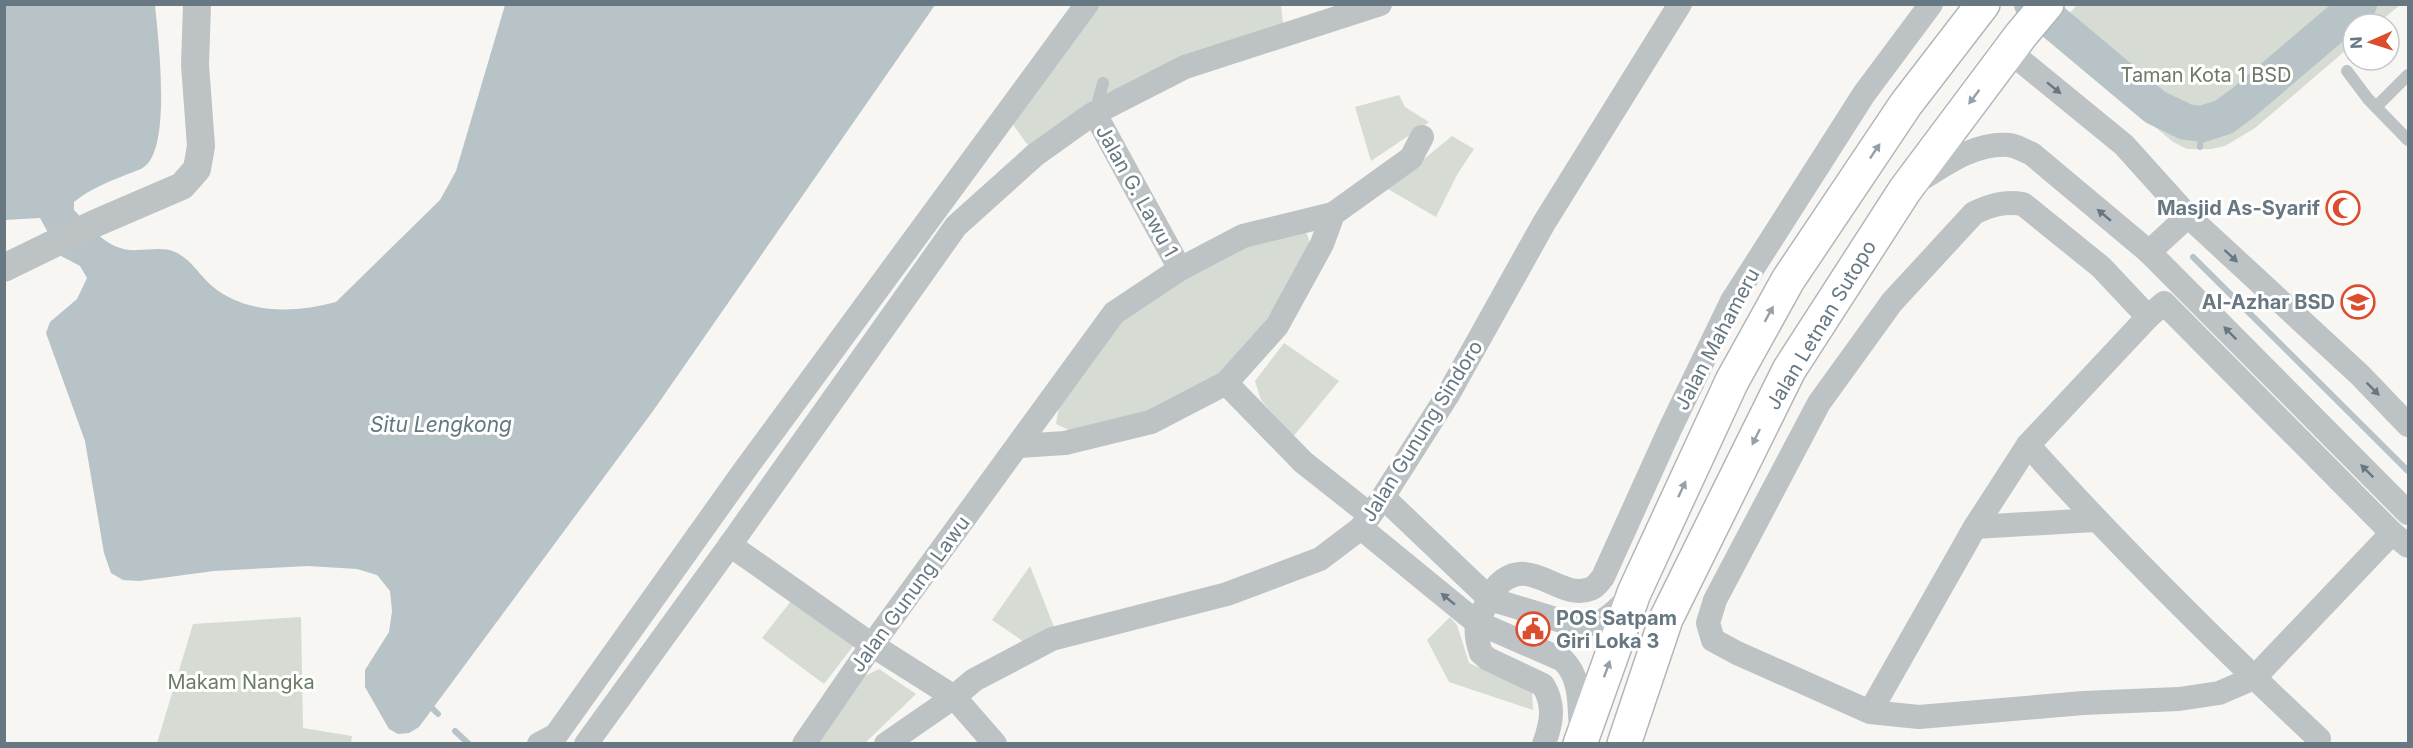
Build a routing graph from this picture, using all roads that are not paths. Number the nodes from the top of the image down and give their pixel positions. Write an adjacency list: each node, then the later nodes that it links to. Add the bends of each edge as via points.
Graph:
1 (197, 4): 20 (street, via 195,66 201,146 197,169 182,186)
2 (1087, 4): 42 (street, via 744,471 556,735)
3 (1380, 4): 13 (street, via 1185,67)
4 (1680, 4): 28 (street, Jalan Gunung Sindoro, via 1544,223 1449,393)
5 (1930, 4): 34 (street, Jalan Mahameru, via 1864,94 1732,301 1604,577 1592,589 1581,591 1519,573 1497,585)
6 (2047, 4): 8 (main road, Jalan Letnan Sutopo)
7 (1980, 8): 33 (main road, one-way to 7, via 1732,381 1788,280 1906,105)
8 (2015, 43): 16 (main road, Jalan Letnan Sutopo, one-way to 16); 18 (street, one-way to 18, via 2124,145)
9 (2348, 72): 12 (lane)
10 (2409, 75): 12 (lane)
11 (1103, 83): 13 (lane)
12 (2376, 107): 14 (lane)
13 (1095, 114): 21 (street, Jalan G. Lawu 1); 32 (street, via 1035,155 956,226)
14 (2407, 136)
15 (1422, 137): 17 (street, Jalan Gunung Lawu, via 1411,158)
16 (1905, 190): 19 (street, one-way to 16, via 2032,154 2011,145 1965,153); 48 (main road, Jalan Letnan Sutopo, one-way to 48, via 1789,370 1666,619)
17 (1333, 214): 21 (street, Jalan Gunung Lawu, via 1243,236); 23 (street, via 1322,244 1277,326)
18 (2188, 216): 19 (street); 24 (street, one-way to 24)
19 (2149, 252): 27 (street, one-way to 19)
20 (4, 268)
21 (1180, 269): 26 (street, Jalan Gunung Lawu, via 1114,313)
22 (2148, 317): 25 (street); 31 (street, via 2164,303); 39 (street, via 2101,267 2023,204 2007,201 1991,205 1974,213 1892,302 1820,403 1715,600 1708,623 1713,640)
23 (1226, 383): 26 (street, via 1151,422 1065,443); 28 (street, via 1303,462)
24 (2409, 425)
25 (2028, 445): 29 (street); 30 (street)
26 (1018, 446): 36 (street, Jalan Gunung Lawu)
27 (2405, 510): 31 (street)
28 (1372, 514): 34 (street); 35 (street, one-way to 28); 38 (street, Jalan Gunung Sindoro, via 1320,559 1227,594 1052,639 974,680)
29 (2095, 520): 30 (street); 37 (street)
30 (1975, 526): 39 (street)
31 (2400, 537): 37 (street)
32 (730, 545): 36 (street); 43 (street)
33 (1634, 593): 34 (street, via 1602,623 1589,626); 41 (main road, one-way to 33)
34 (1490, 599): 35 (street, Jalan Mahameru)
35 (1476, 622): 41 (street, via 1563,660 1572,670); 47 (street, via 1481,653 1543,685 1548,692 1552,701)
36 (872, 645): 38 (street); 44 (street, Jalan Gunung Lawu)
37 (2254, 678): 39 (street, via 2219,693 2179,699 1919,717); 40 (street)
38 (954, 697): 45 (street, Jalan Gunung Sindoro); 46 (street)
39 (1870, 711)
40 (2319, 740)
41 (1581, 741)
42 (538, 744)
43 (586, 744)
44 (804, 744)
45 (886, 744)
46 (995, 744)
47 (1544, 744)
48 (1624, 744)

